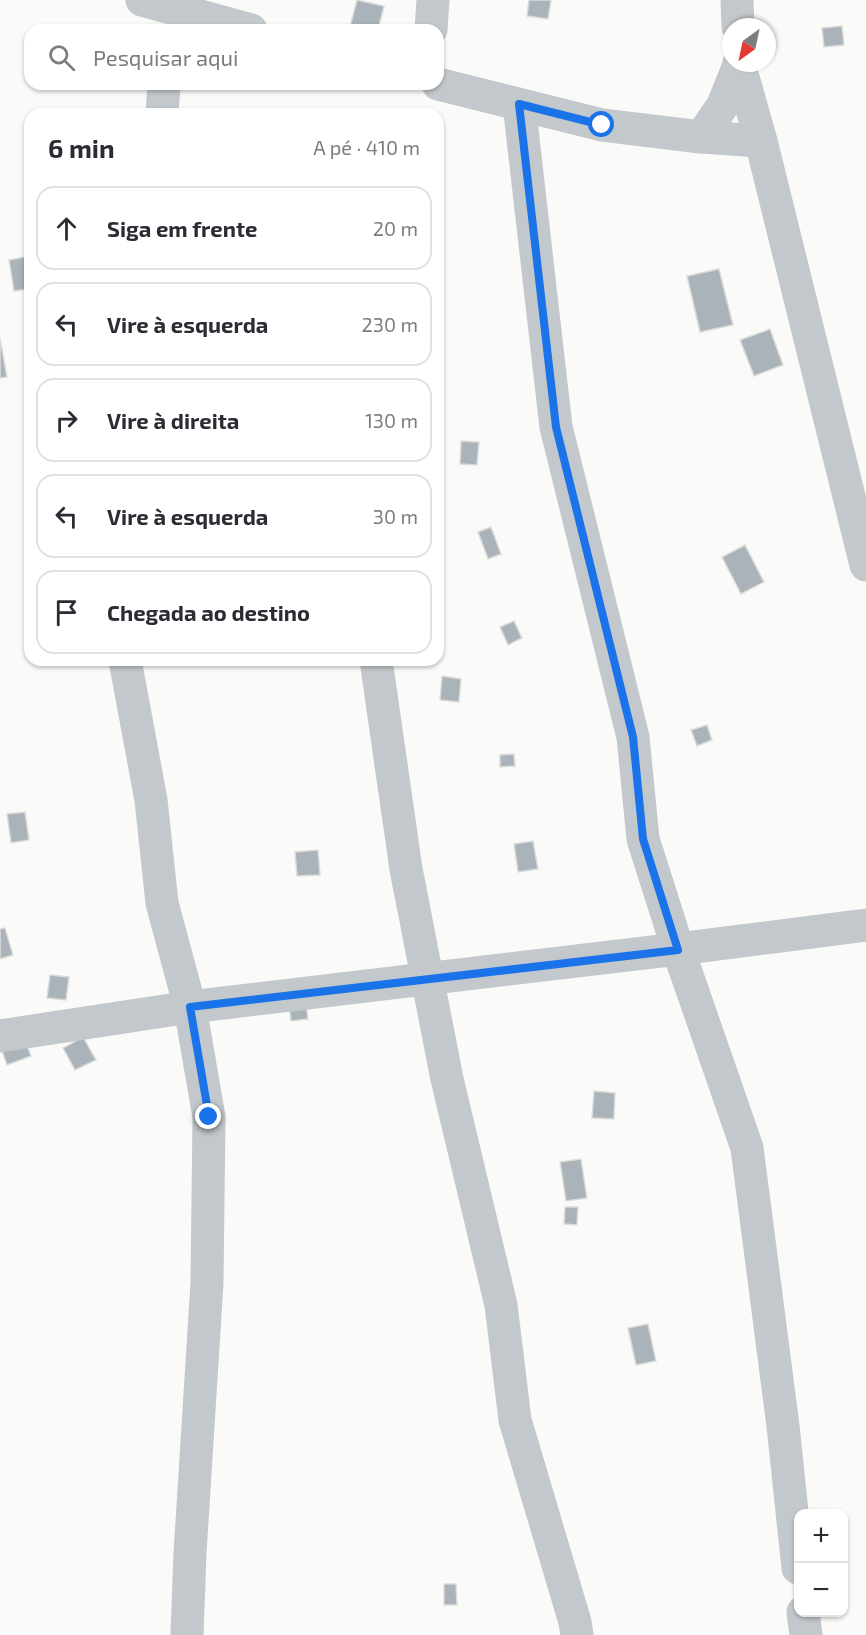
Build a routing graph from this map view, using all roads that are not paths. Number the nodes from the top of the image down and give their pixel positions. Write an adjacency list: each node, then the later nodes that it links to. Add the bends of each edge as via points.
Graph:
1 (433, 0): 6 (street)
2 (737, 0): 4 (street)
3 (163, 9): 5 (street)
4 (738, 18)
5 (226, 24)
6 (431, 24)
7 (736, 72): 13 (street, via 723,105)
8 (741, 72): 14 (street)
9 (444, 85): 11 (street)
10 (164, 90): 12 (street)
11 (519, 104): 13 (street, via 602,125); 19 (street, via 556,427 633,737 643,839)
12 (162, 108)
13 (702, 138): 14 (street)
14 (761, 141): 15 (street)
15 (866, 565)
16 (126, 666): 21 (street, via 150,800 162,903)
17 (377, 666): 20 (street, via 406,869)
18 (866, 925): 19 (street)
19 (678, 950): 20 (street); 23 (street, via 747,1148)
20 (428, 979): 21 (street); 26 (street, via 447,1079 501,1305 515,1420)
21 (190, 1007): 22 (street); 25 (street, via 209,1117 207,1283)
22 (0, 1036)
23 (797, 1563)
24 (804, 1617): 27 (street)
25 (187, 1635)
26 (577, 1635)
27 (806, 1635)

